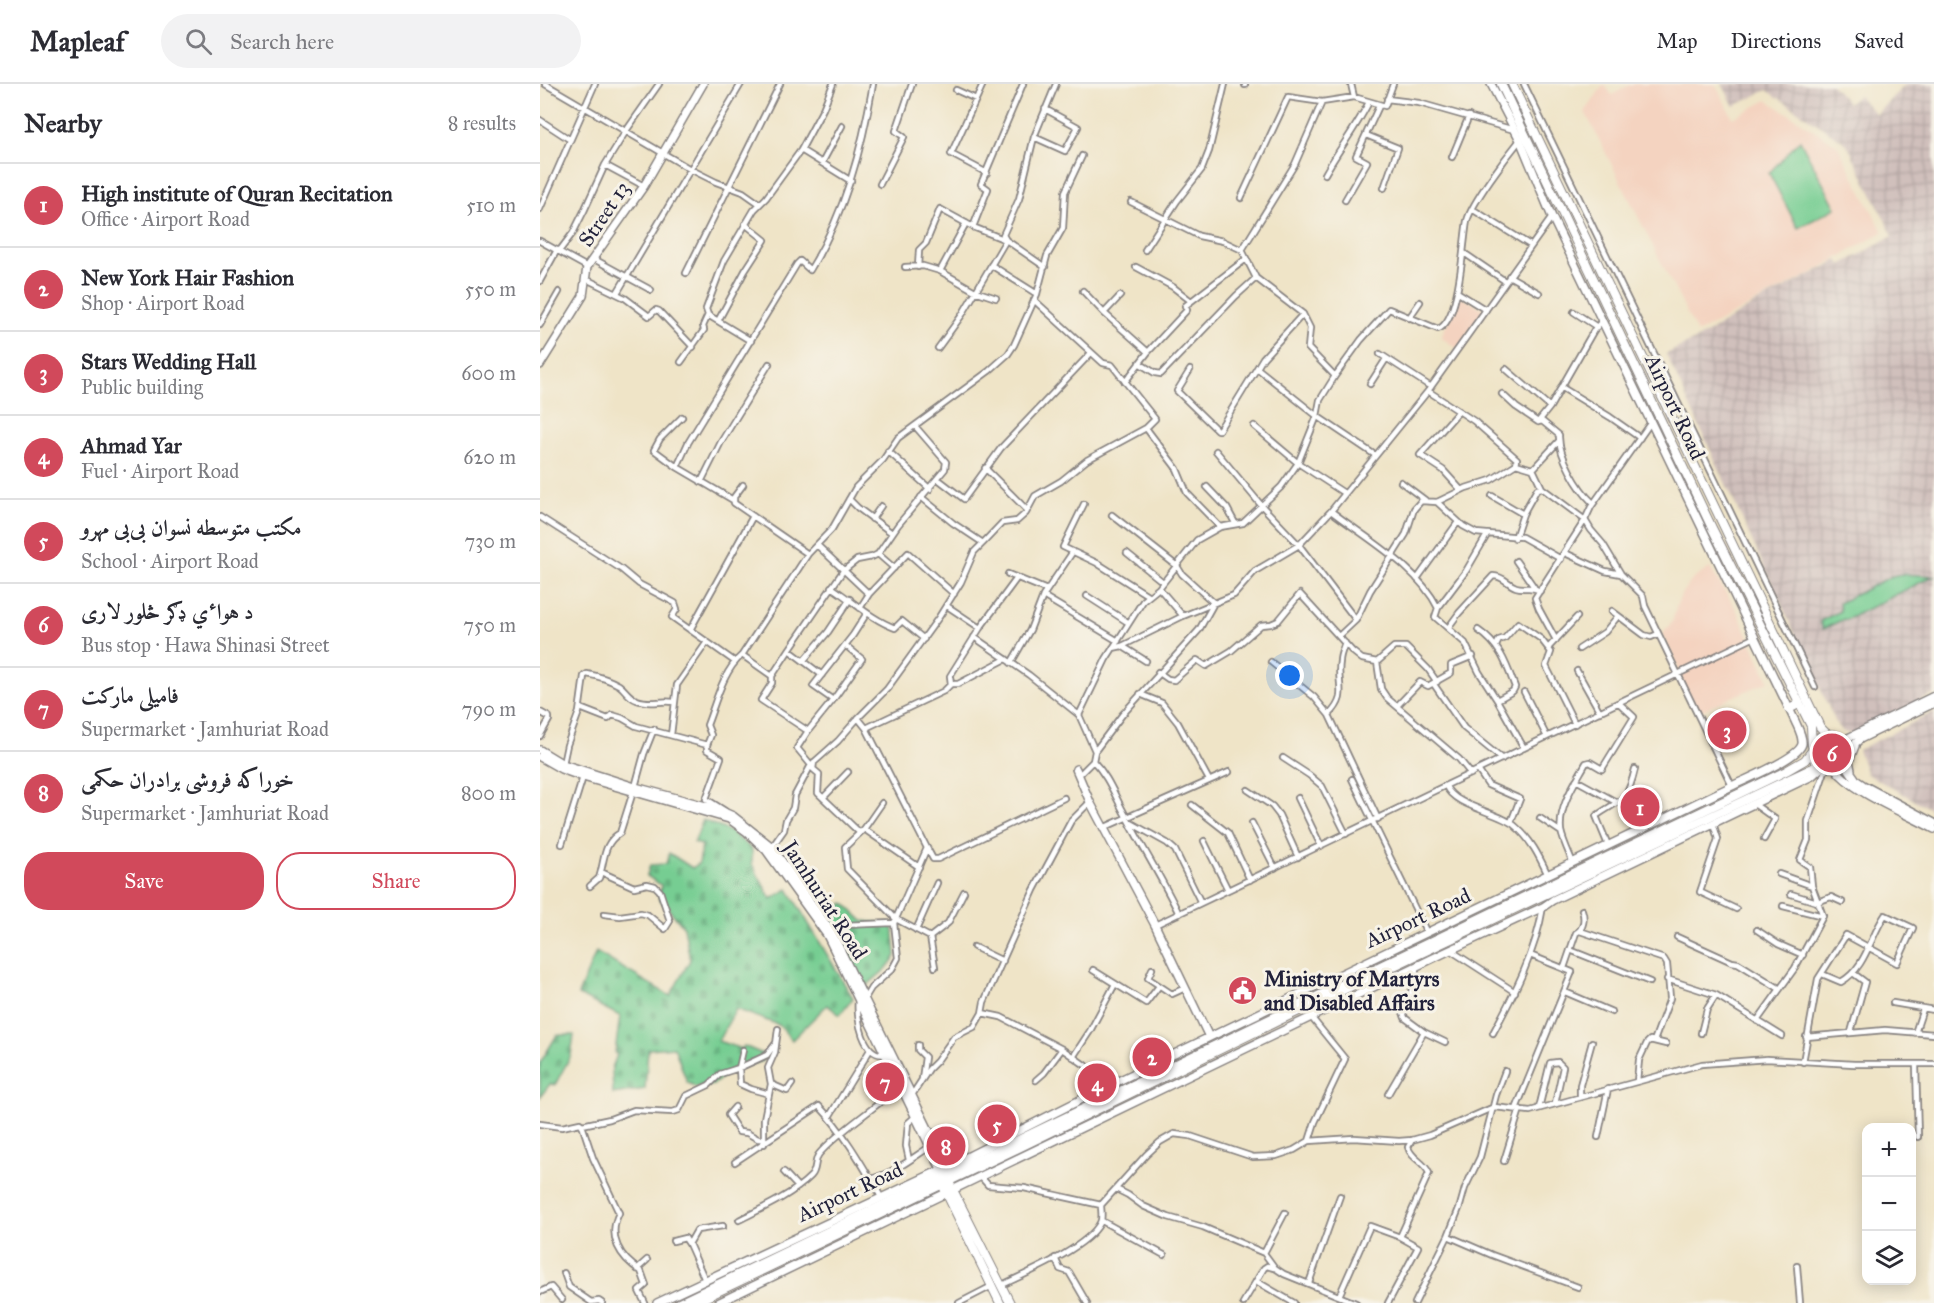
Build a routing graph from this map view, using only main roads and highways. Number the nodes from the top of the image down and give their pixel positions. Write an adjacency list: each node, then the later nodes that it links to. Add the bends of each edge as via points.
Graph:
1 (703, 84): 7 (main road, Street 13, via 644,186 588,267 583,296)
2 (1491, 84): 6 (main road)
3 (1501, 84): 6 (main road, Airport Road)
4 (1512, 84): 5 (main road, Airport Road)
5 (1536, 135): 6 (main road); 15 (main road, Airport Road, via 1820,727)
6 (1523, 140): 8 (main road, Airport Road); 9 (main road, via 1600,324)
7 (540, 366)
8 (1695, 492): 9 (main road); 12 (main road, Airport Road)
9 (1686, 497): 13 (main road)
10 (1934, 696): 16 (main road)
11 (1934, 703): 14 (main road)
12 (1798, 704): 13 (main road); 17 (main road, Airport Road, via 1810,726)
13 (1789, 709): 29 (main road, Airport Road, via 1802,741 1801,747 1789,757)
14 (1881, 729): 19 (main road, via 1860,739); 24 (main road, via 1854,747 1849,761)
15 (1827, 734): 16 (main road); 17 (main road, via 1818,738)
16 (1842, 741): 19 (main road)
17 (1812, 749): 22 (main road, via 1815,762); 30 (main road, via 1805,760 1786,771)
18 (540, 750): 25 (main road, Jamhuriat Road, via 563,764)
19 (1846, 752): 21 (main road)
20 (540, 757): 25 (main road, Jamhuriat Road, via 583,777)
21 (1843, 760): 22 (main road); 24 (main road)
22 (1825, 767): 27 (main road); 30 (main road, Airport Road); 30 (main road, Airport Road, via 1543,907 980,1176)
23 (1077, 772): 29 (main road)
24 (1852, 775): 26 (main road, via 1863,785)
25 (634, 789): 28 (main road, Jamhuriat Road, via 729,819 747,831 766,850 826,935); 28 (main road, Jamhuriat Road, via 727,813 772,847 832,933)
26 (1934, 823)
27 (1934, 829)
28 (862, 998): 30 (main road, Jamhuriat Road); 30 (main road, Jamhuriat Road, via 912,1095)
29 (1209, 1037): 30 (main road, Airport Road, via 1112,1084)
30 (945, 1180): 31 (main road, Airport Road, via 881,1197); 32 (main road); 33 (main road, Airport Road); 34 (main road, Airport Road); 35 (main road); 36 (main road)
31 (657, 1303)
32 (679, 1303)
33 (694, 1303)
34 (718, 1303)
35 (1000, 1303)
36 (1010, 1303)

